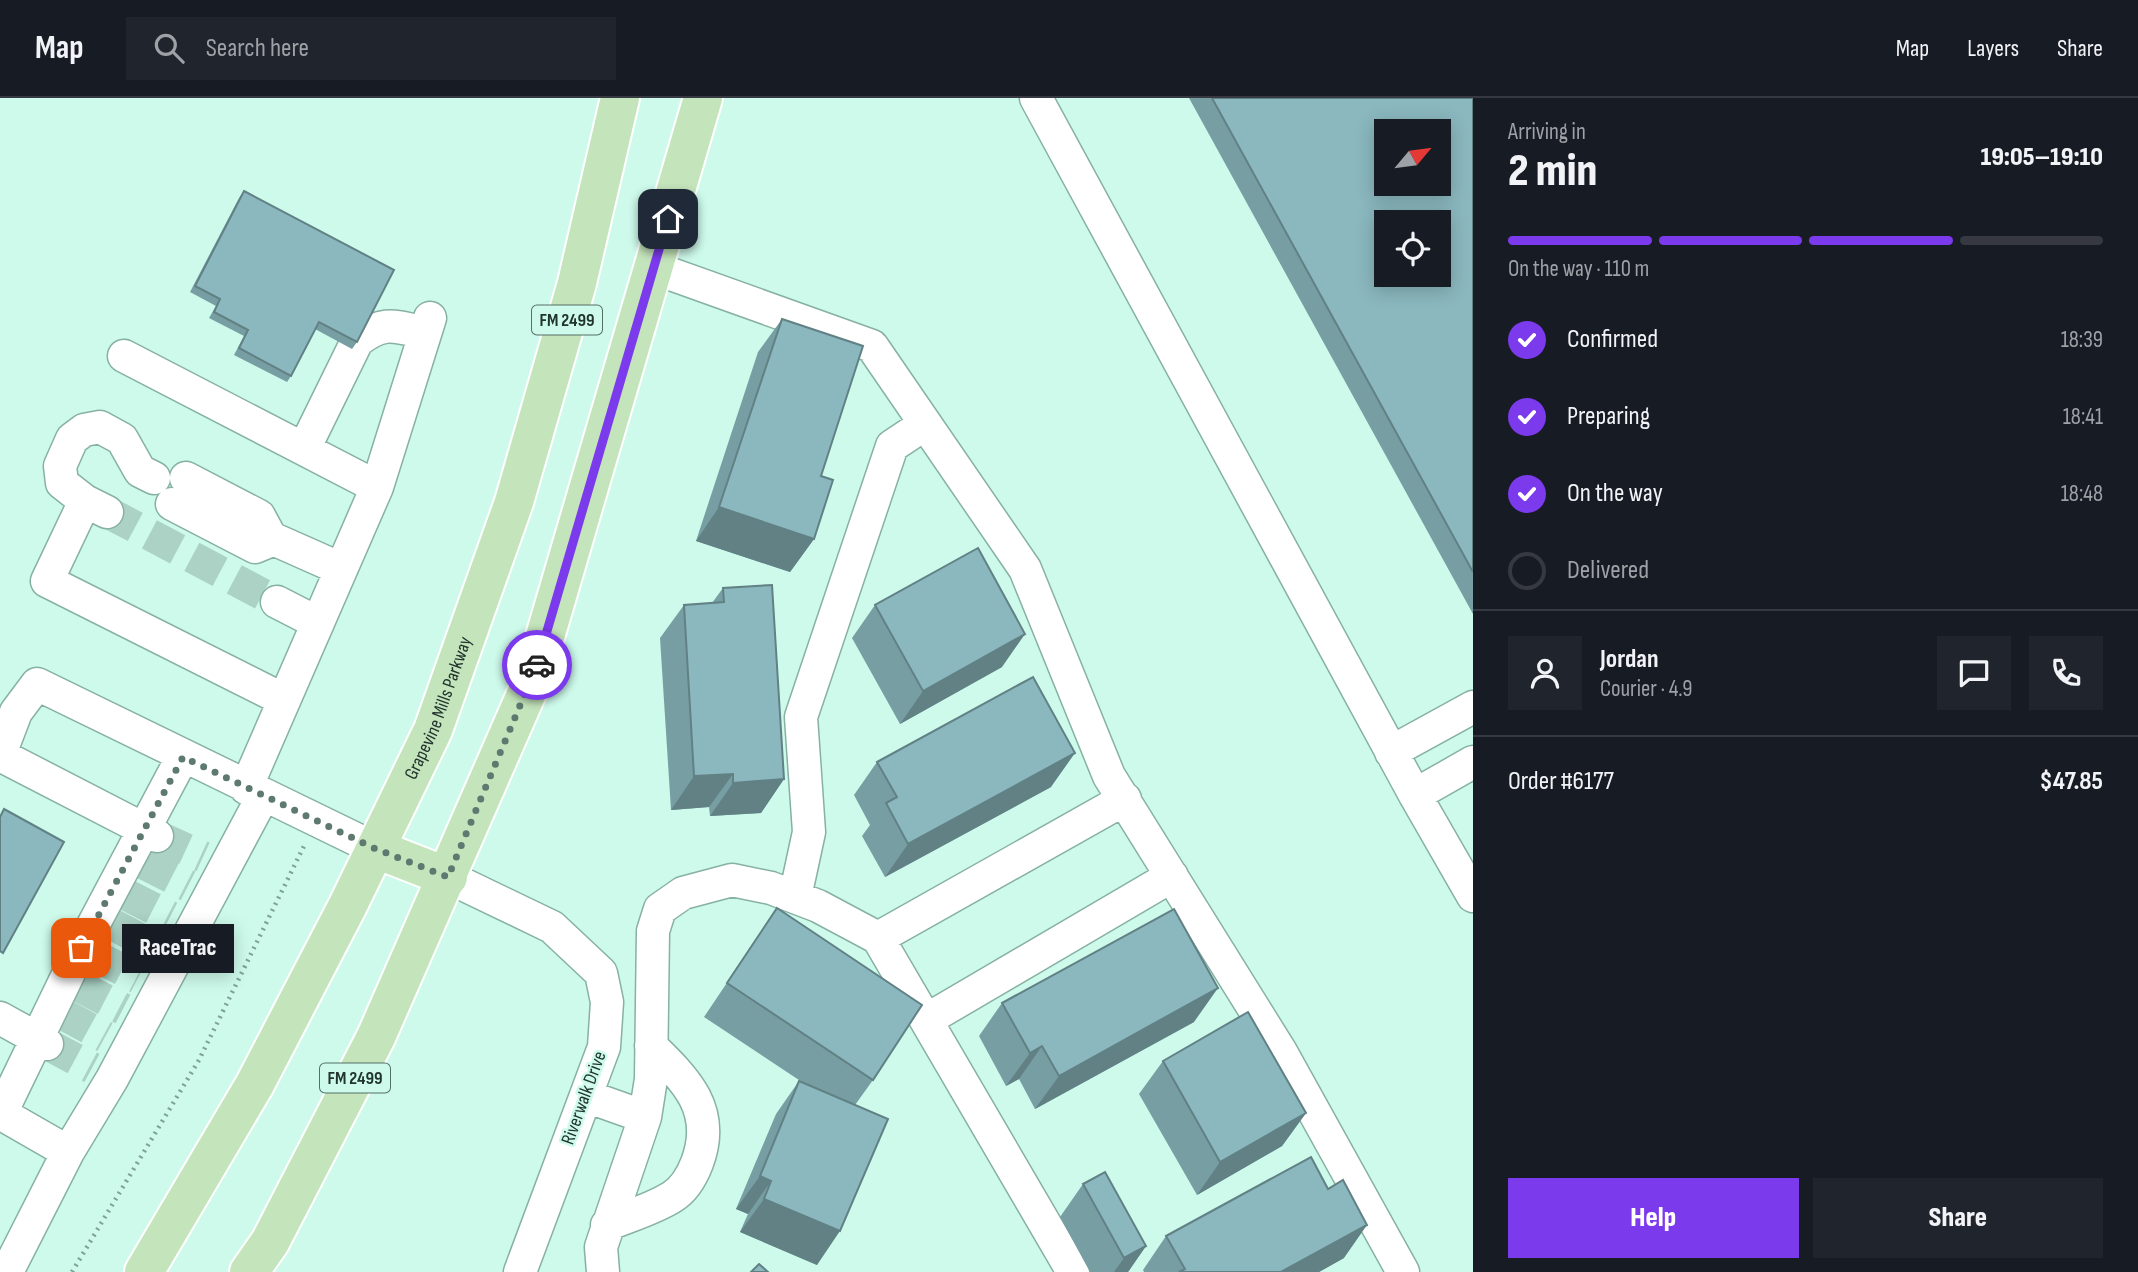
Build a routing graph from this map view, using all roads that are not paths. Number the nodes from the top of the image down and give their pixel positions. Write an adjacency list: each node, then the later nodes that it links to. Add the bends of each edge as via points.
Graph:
1 (620, 98): 23 (main road, Grapevine Mills Parkway / FM 2499, via 577,283 514,502 433,730)
2 (703, 98): 4 (main road, FM 2499)
3 (1036, 98): 15 (lane)
4 (654, 268): 6 (lane, via 872,346); 25 (main road, FM 2499, via 532,681)
5 (124, 356): 7 (lane)
6 (925, 424): 21 (lane, via 1026,569 1109,776); 27 (lane, via 892,446 802,717 809,832)
7 (304, 449): 8 (lane); 8 (lane, via 357,341 388,324 427,326)
8 (377, 486): 9 (lane)
9 (341, 569): 11 (lane); 12 (lane, via 272,540 259,516 163,483 122,439 100,427 84,430 72,439 60,466 62,483 96,506 47,580)
10 (277, 602): 11 (lane)
11 (318, 623): 12 (lane)
12 (284, 700): 19 (lane)
13 (1473, 707): 15 (lane)
14 (8, 713): 16 (lane); 17 (lane, via 37,684)
15 (1391, 752): 20 (lane)
16 (0, 755): 22 (lane)
17 (183, 757): 19 (lane); 22 (lane)
18 (1473, 762): 20 (lane)
19 (255, 792): 23 (lane); 36 (lane, via 116,1044)
20 (1415, 795): 26 (lane)
21 (1125, 799): 24 (lane); 28 (lane)
22 (143, 846): 31 (lane)
23 (376, 849): 25 (main road); 39 (main road, Grapevine Mills Parkway / FM 2499, via 255,1084)
24 (1172, 876): 30 (lane); 44 (lane, via 1281,1052)
25 (448, 877): 33 (lane, Riverwalk Drive, via 552,927 601,973 607,1002 604,1047); 40 (main road, FM 2499, via 376,1037 270,1242)
26 (1473, 896)
27 (795, 897): 28 (lane); 32 (lane, via 732,880 683,893 660,909 653,931)
28 (878, 939): 30 (lane)
29 (0, 1018): 31 (lane)
30 (928, 1018): 43 (lane)
31 (41, 1041): 34 (lane)
32 (651, 1046): 35 (lane); 37 (lane, via 685,1079 701,1108 704,1145 692,1178 674,1197)
33 (586, 1096): 35 (lane); 41 (lane, Riverwalk Drive)
34 (0, 1113): 36 (lane)
35 (645, 1117): 37 (lane)
36 (68, 1152): 38 (lane)
37 (607, 1225): 42 (lane, via 600,1247)
38 (6, 1264)
39 (144, 1272)
40 (249, 1272)
41 (520, 1272)
42 (603, 1272)
43 (1073, 1272)
44 (1403, 1272)

